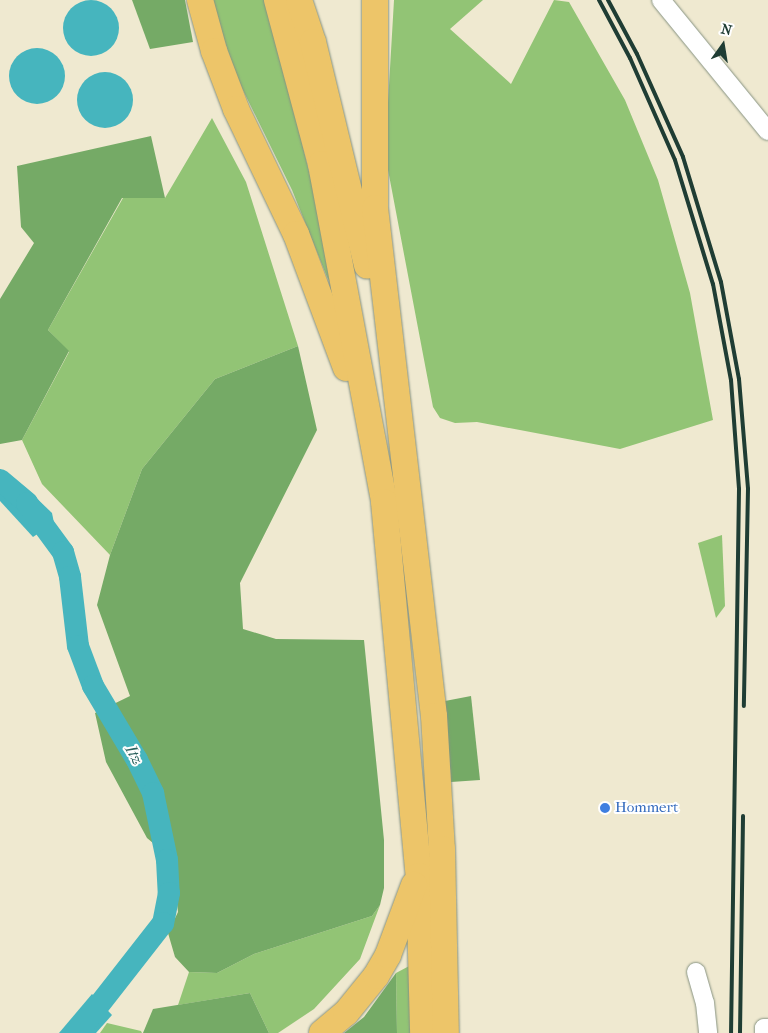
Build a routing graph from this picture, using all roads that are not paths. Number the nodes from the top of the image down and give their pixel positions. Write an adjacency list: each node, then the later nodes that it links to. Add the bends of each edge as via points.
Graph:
1 (200, 0): 8 (highway, via 214,51 236,110 322,296)
2 (277, 0): 8 (highway, via 321,164)
3 (299, 0): 7 (highway, via 313,42)
4 (375, 0): 7 (highway, via 375,208)
5 (661, 0): 6 (street)
6 (768, 131)
7 (394, 371): 14 (highway, via 434,716 442,849)
8 (378, 460): 9 (highway)
9 (418, 876): 12 (highway, via 388,955 376,976 346,1013); 13 (highway)
10 (696, 972): 15 (street, via 705,1003)
11 (768, 1028): 16 (street, via 764,1028)
12 (322, 1033)
13 (422, 1033)
14 (446, 1033)
15 (708, 1033)
16 (764, 1033)

